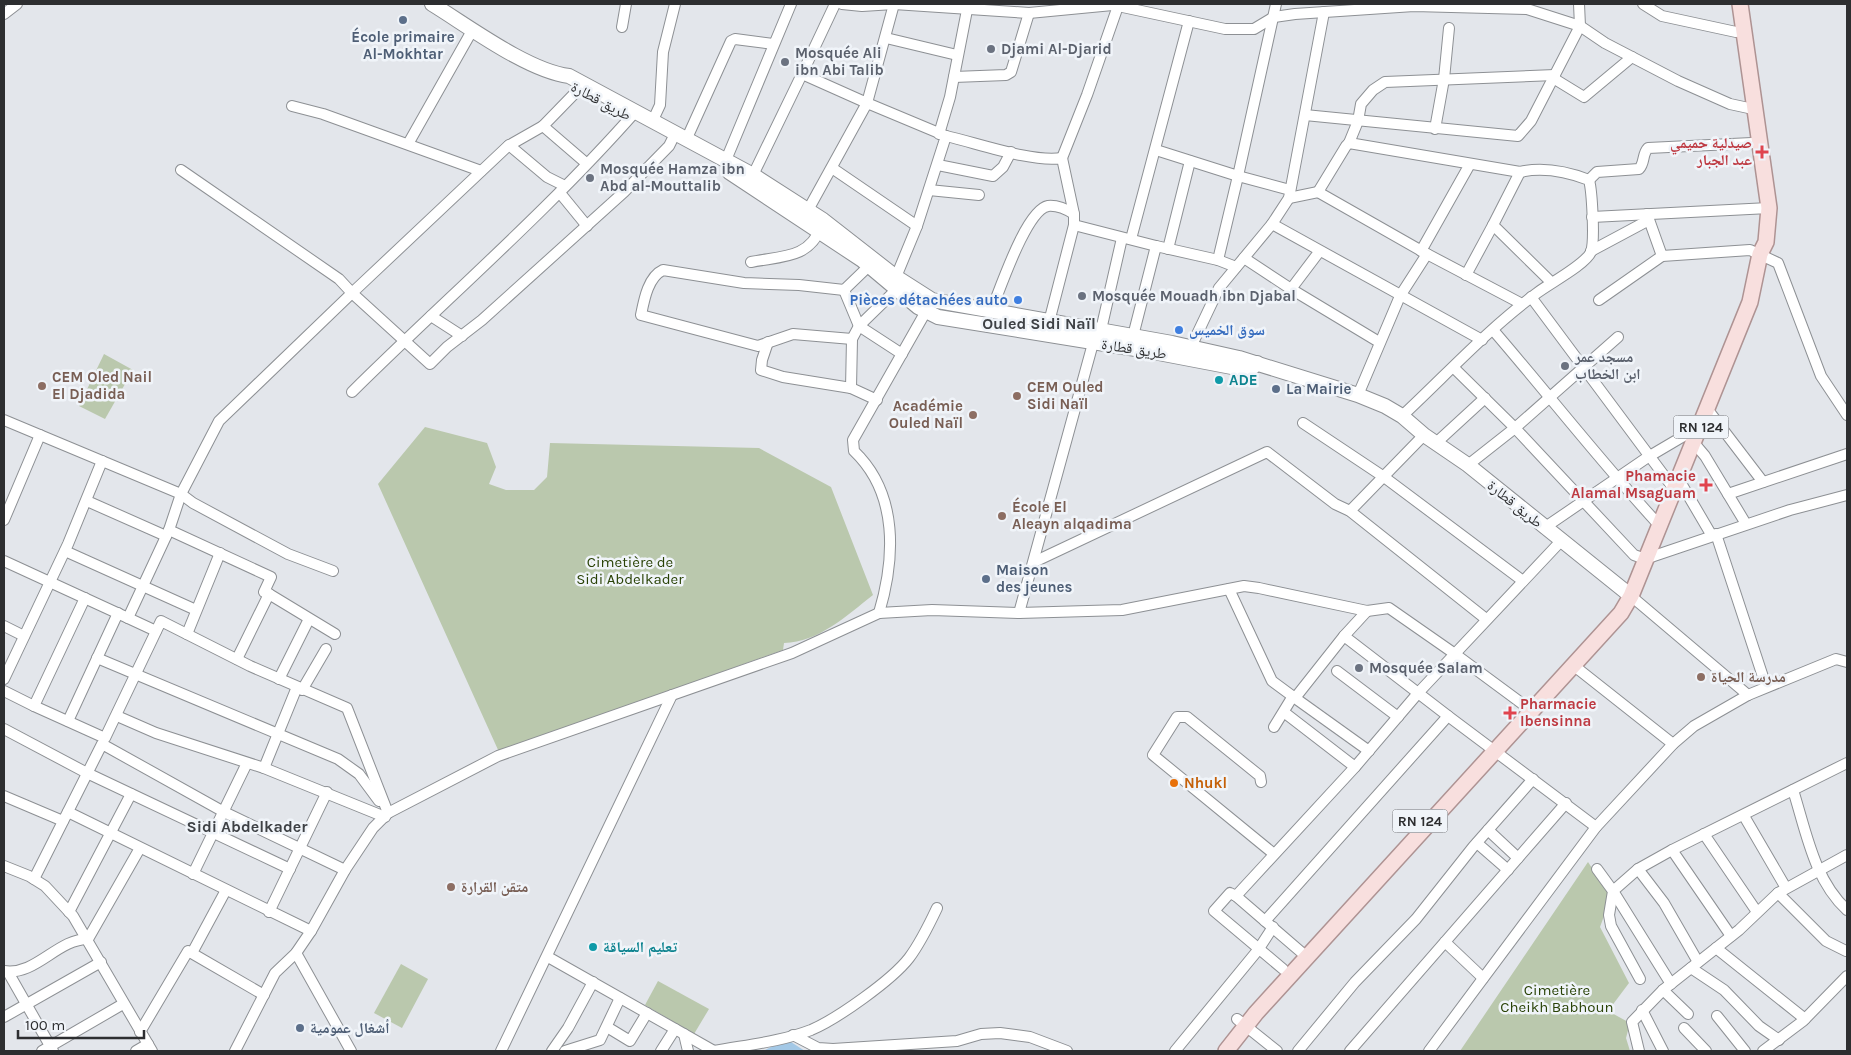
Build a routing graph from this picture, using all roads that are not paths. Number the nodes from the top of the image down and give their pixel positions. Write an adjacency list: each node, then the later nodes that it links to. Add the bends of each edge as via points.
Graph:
1 (17, 4): 22 (street)
2 (432, 4): 27 (main road, طريق قطارة)
3 (626, 4): 26 (street)
4 (675, 4): 44 (street, via 663,52 660,105)
5 (791, 4): 31 (street)
6 (835, 4): 34 (street)
7 (842, 4): 14 (street)
8 (894, 4): 14 (street); 15 (street); 30 (street)
9 (1276, 4): 23 (street)
10 (1579, 4): 25 (street)
11 (1643, 4): 29 (street, via 1662,16)
12 (1732, 4): 29 (main road, RN 124)
13 (1740, 4): 41 (main road, RN 124)
14 (875, 5)
15 (929, 5): 18 (street)
16 (1120, 5): 21 (street); 24 (street); 56 (street)
17 (1414, 5): 20 (street); 25 (street, via 1528,9)
18 (960, 8): 19 (street); 32 (street)
19 (1019, 8): 21 (street)
20 (1329, 9): 23 (street); 43 (street)
21 (1029, 13): 36 (street, via 1011,72 1006,75)
22 (4, 14)
23 (1274, 18): 24 (street, via 1254,29 1224,29); 67 (street)
24 (1189, 21): 54 (street)
25 (1580, 26): 33 (street); 35 (street)
26 (622, 27)
27 (473, 28): 38 (main road, طريق قطارة, via 523,59 560,75 565,82); 51 (street)
28 (1450, 28): 37 (street)
29 (1736, 32): 41 (main road, RN 124)
30 (886, 38): 32 (street); 39 (street)
31 (773, 44): 49 (street, via 731,41); 57 (street)
32 (958, 55): 36 (street)
33 (1632, 57): 35 (street, via 1584,97); 41 (street, via 1730,104)
34 (802, 74): 39 (street); 66 (street)
35 (1554, 76): 37 (street); 47 (street, via 1531,120 1518,136)
36 (954, 77): 48 (street)
37 (1444, 80): 45 (street, via 1385,82 1361,104); 47 (street)
38 (580, 86): 42 (main road, طريق قطارة); 46 (street)
39 (867, 103): 48 (street); 62 (street)
40 (292, 106): 51 (street)
41 (1750, 108): 52 (main road, RN 124); 74 (main road, RN 124)
42 (633, 114): 44 (main road, طريق قطارة); 49 (main road, طريق قطارة); 59 (street)
43 (1305, 115): 45 (street); 72 (street)
44 (653, 120): 49 (main road, طريق قطارة)
45 (1358, 121): 47 (street); 50 (street)
46 (543, 126): 53 (street); 59 (street)
47 (1435, 129)
48 (943, 135): 55 (street); 61 (street)
49 (678, 136): 57 (main road, طريق قطارة); 80 (main road, طريق قطارة, via 715,162); 83 (street)
50 (1349, 143): 60 (street); 71 (street)
51 (408, 144): 64 (street)
52 (1752, 144): 68 (street, via 1648,148 1639,168 1597,172); 74 (main road, RN 124)
53 (509, 145): 64 (street); 69 (street)
54 (1156, 150): 58 (street); 85 (street)
55 (1011, 152): 56 (street, via 1052,160); 61 (street, via 1003,167 993,176)
56 (1062, 158): 76 (street)
57 (726, 160): 66 (main road, طريق قطارة)
58 (1190, 161): 67 (street); 87 (street)
59 (586, 163): 69 (street)
60 (1470, 164): 65 (street); 90 (street)
61 (938, 165): 70 (street)
62 (832, 168): 75 (street); 84 (street)
63 (181, 170): 103 (street, via 339,279)
64 (480, 171): 103 (street)
65 (1520, 172): 68 (street, via 1535,169); 82 (street)
66 (753, 175): 75 (main road, طريق قطارة)
67 (1238, 176): 72 (street); 94 (street)
68 (1589, 180): 77 (street)
69 (562, 190): 83 (street); 109 (street, via 504,249)
70 (929, 190): 73 (street); 84 (street)
71 (1318, 192): 72 (street); 90 (street)
72 (1289, 194): 79 (street)
73 (979, 195)
74 (1764, 209): 78 (street); 91 (main road, RN 124, via 1758,242)
75 (808, 210): 80 (main road, طريق قطارة)
76 (1074, 214): 81 (street); 108 (street, via 1060,206 1047,206 1038,211 1019,241)
77 (1592, 217): 78 (street); 88 (street)
78 (1648, 217): 88 (street); 92 (street)
79 (1272, 224): 89 (street); 93 (street)
80 (821, 225): 95 (street, via 804,252); 96 (main road, طريق قطارة)
81 (1074, 225): 85 (street); 110 (street)
82 (1494, 225): 98 (street); 99 (street)
83 (587, 226): 114 (street)
84 (917, 226): 100 (street)
85 (1127, 238): 86 (street); 113 (street)
86 (1156, 246): 87 (street); 115 (street)
87 (1168, 249): 94 (street)
88 (1591, 251): 99 (street, via 1582,262)
89 (1319, 252): 101 (street); 104 (street)
90 (1424, 253): 98 (street); 104 (street)
91 (1760, 254): 92 (street, via 1750,250); 133 (main road, RN 124, via 1750,302); 134 (street, via 1778,263 1821,376)
92 (1662, 256): 106 (street)
93 (1244, 258): 97 (street); 101 (street)
94 (1218, 260): 97 (street)
95 (751, 262)
96 (872, 263): 100 (main road, طريق قطارة); 102 (street)
97 (1236, 267): 122 (street, via 1213,297)
98 (1466, 275): 105 (street)
99 (1551, 282): 105 (street)
100 (898, 283): 107 (main road, طريق قطارة); 111 (street)
101 (1291, 289): 121 (street)
102 (844, 290): 111 (street); 120 (street, via 744,283 663,270 657,272 645,294 641,315 758,346)
103 (352, 293): 119 (street); 150 (street, via 219,421)
104 (1400, 296): 118 (street); 121 (street)
105 (1526, 300): 112 (street); 125 (street)
106 (1599, 300)
107 (929, 305): 108 (main road, طريق قطارة); 113 (main road, طريق قطارة, via 946,318); 123 (street)
108 (992, 311): 110 (main road, طريق قطارة)
109 (430, 316): 114 (street); 119 (street)
110 (1049, 322): 113 (main road, طريق قطارة)
111 (858, 326): 117 (street); 123 (street)
112 (1493, 330): 118 (street); 130 (street)
113 (1097, 334): 115 (main road, طريق قطارة); 124 (main road, طريق قطارة, via 1237,368 1253,367); 167 (street)
114 (462, 336): 119 (street, via 430,364)
115 (1133, 336): 122 (main road, طريق قطارة)
116 (1618, 337): 125 (street)
117 (852, 339): 120 (street, via 792,334); 127 (street)
118 (1482, 340): 126 (street)
119 (404, 341): 128 (street)
120 (768, 342): 127 (street, via 761,370 783,377)
121 (1379, 342): 129 (street)
122 (1191, 347): 124 (main road, طريق قطارة)
123 (902, 354): 132 (street)
124 (1258, 362): 129 (main road, طريق قطارة)
125 (1585, 367): 130 (street); 143 (street)
126 (1454, 368): 131 (street); 135 (street)
127 (851, 388): 132 (street)
128 (352, 392)
129 (1358, 394): 135 (main road, طريق قطارة)
130 (1550, 396): 138 (street); 147 (street)
131 (1485, 398): 138 (street); 141 (street)
132 (877, 400): 179 (street, via 853,440 854,451 868,464 877,480 888,512 892,540 888,582)
133 (1708, 410): 140 (main road, RN 124); 148 (street)
134 (1847, 415)
135 (1402, 416): 141 (main road, طريق قطارة)
136 (4, 420): 139 (street)
137 (1303, 423): 146 (street)
138 (1515, 428): 145 (street); 154 (street)
139 (40, 435): 144 (street); 156 (street)
140 (1690, 438): 143 (street); 149 (main road, RN 124); 151 (street, via 1706,456)
141 (1430, 439): 145 (main road, طريق قطارة); 146 (street)
142 (1847, 454): 148 (street)
143 (1648, 457): 147 (street); 149 (street)
144 (102, 461): 150 (street); 153 (street)
145 (1468, 465): 159 (main road, طريق قطارة)
146 (1384, 477): 155 (street); 169 (street)
147 (1616, 479): 154 (street); 158 (street)
148 (1763, 482): 151 (street)
149 (1676, 483): 158 (main road, RN 124); 161 (street)
150 (181, 494): 160 (street); 168 (street, via 288,554)
151 (1728, 494): 157 (street)
152 (1847, 495): 157 (street)
153 (87, 501): 160 (street); 163 (street)
154 (1585, 501): 159 (street); 165 (street, via 1634,555)
155 (1350, 511): 167 (street, via 1335,504 1266,452); 183 (street)
156 (4, 520)
157 (1746, 524): 161 (street)
158 (1659, 525): 165 (main road, RN 124)
159 (1544, 528): 162 (main road, طريق قطارة)
160 (167, 533): 164 (street); 171 (street)
161 (1714, 535): 165 (street); 200 (street)
162 (1561, 541): 169 (street); 174 (main road, طريق قطارة)
163 (65, 551): 170 (street); 171 (street)
164 (220, 553): 173 (street, via 271,577 264,592); 176 (street)
165 (1645, 559): 174 (main road, RN 124)
166 (4, 561): 170 (street)
167 (1034, 562): 180 (street)
168 (332, 571)
169 (1523, 581): 183 (street)
170 (50, 582): 175 (street); 188 (street)
171 (142, 588): 176 (street); 181 (street)
172 (1229, 589): 177 (street, via 1259,588); 180 (street, via 1122,610); 206 (street, via 1272,681)
173 (269, 594): 182 (street); 193 (street)
174 (1631, 596): 195 (main road, RN 124, via 1622,613); 205 (street); 208 (main road, RN 124, via 1616,607)
175 (85, 598): 178 (street); 207 (street)
176 (196, 610): 186 (street)
177 (1367, 611): 189 (street); 191 (street, via 1389,608)
178 (118, 613): 181 (street); 192 (street)
179 (879, 613): 180 (street, via 932,610); 204 (street, via 792,653)
180 (1020, 613)
181 (128, 618): 185 (street)
182 (310, 618): 187 (street); 199 (street)
183 (1486, 619): 191 (street)
184 (4, 626): 188 (street)
185 (156, 630): 186 (street, via 160,621); 197 (street)
186 (187, 634): 193 (street)
187 (335, 634)
188 (24, 636): 198 (street)
189 (1344, 636): 203 (street); 206 (street)
190 (326, 649): 201 (street)
191 (1455, 654): 203 (street); 208 (street)
192 (97, 658): 197 (street); 213 (street)
193 (237, 659): 199 (street)
194 (1847, 662): 200 (street, via 1836,659)
195 (1573, 665): 208 (main road, RN 124); 218 (street)
196 (1337, 671): 212 (street)
197 (136, 675): 210 (street); 216 (street)
198 (4, 679)
199 (279, 679): 201 (street)
200 (1766, 686): 205 (street)
201 (299, 689): 216 (street); 234 (street, via 347,708)
202 (4, 691): 207 (street)
203 (1419, 692): 211 (street); 212 (street)
204 (672, 695): 234 (street, via 498,756); 278 (street)
205 (1748, 696): 218 (street, via 1694,726)
206 (1294, 697): 209 (street); 220 (street)
207 (34, 706): 213 (street)
208 (1528, 709): 219 (main road, RN 124)
209 (1285, 713): 214 (street); 224 (street)
210 (117, 716): 217 (street); 221 (street, via 156,733)
211 (1448, 716): 219 (street); 267 (street)
212 (1398, 717): 220 (street)
213 (68, 721): 217 (street)
214 (1274, 727)
215 (4, 730): 225 (street)
216 (278, 732): 223 (street); 234 (street, via 338,758 359,774)
217 (104, 741): 225 (street); 233 (street)
218 (1673, 744): 237 (street)
219 (1492, 748): 226 (street); 277 (main road, RN 124)
220 (1369, 751): 224 (street)
221 (247, 763): 223 (street); 233 (street)
222 (1847, 763): 228 (street)
223 (264, 768): 229 (street)
224 (1355, 768): 246 (street)
225 (87, 773): 230 (street); 236 (street)
226 (1533, 778): 232 (street); 238 (street)
227 (1261, 782): 246 (street, via 1260,776 1187,717 1177,717 1154,755)
228 (1793, 790): 235 (street); 255 (street)
229 (327, 792): 234 (street); 243 (street)
230 (131, 794): 239 (street); 240 (street)
231 (4, 796): 236 (street)
232 (1566, 804): 237 (street); 248 (street)
233 (224, 812): 240 (street); 243 (street)
234 (387, 815): 253 (street, via 369,832)
235 (1744, 816): 241 (street); 260 (street)
236 (65, 817): 239 (street); 257 (street)
237 (1596, 827): 284 (street)
238 (1488, 830): 242 (street); 248 (street)
239 (110, 833): 244 (street); 264 (street)
240 (212, 833): 250 (street); 256 (street)
241 (1704, 834): 245 (street); 266 (street)
242 (1477, 842): 254 (street); 326 (street, via 1416,919 1355,982)
243 (300, 847): 250 (street); 253 (street)
244 (140, 848): 256 (street); 270 (street)
245 (1672, 850): 252 (street); 269 (street)
246 (1274, 854): 261 (street)
247 (1847, 855): 255 (street)
248 (1518, 858): 254 (street)
249 (4, 866): 257 (street)
250 (290, 869): 265 (street)
251 (1597, 869): 259 (street)
252 (1638, 869): 259 (street); 280 (street, via 1664,902)
253 (346, 870): 268 (street)
254 (1508, 870): 271 (street)
255 (1819, 870): 260 (street); 263 (street)
256 (193, 874): 258 (street)
257 (34, 879): 264 (street)
258 (226, 890): 265 (street); 275 (street)
259 (1614, 891): 285 (street, via 1609,915 1611,926); 287 (street)
260 (1782, 891): 266 (street); 274 (street, via 1826,941)
261 (1236, 896): 267 (street); 273 (street, via 1230,893 1214,911)
262 (937, 908): 303 (street, via 908,960 836,1016 811,1030)
263 (1847, 910)
264 (69, 912): 270 (street)
265 (269, 912): 268 (street)
266 (1757, 912): 269 (street)
267 (1269, 924): 273 (street); 277 (street)
268 (311, 931): 276 (street)
269 (1731, 936): 272 (street)
270 (88, 939): 279 (street); 282 (street, via 77,939 22,971)
271 (1446, 942): 284 (street); 327 (street)
272 (1716, 948): 280 (street); 297 (street)
273 (1258, 950): 281 (street); 322 (street)
274 (1846, 951)
275 (192, 953): 288 (street); 301 (street, via 188,951)
276 (296, 953): 288 (street, via 275,973); 314 (street)
277 (1304, 954): 281 (main road, RN 124); 298 (main road, RN 124)
278 (548, 957): 286 (street); 309 (street)
279 (101, 962): 290 (street); 291 (street)
280 (1695, 965): 287 (street); 304 (street)
281 (1283, 969): 298 (main road, RN 124)
282 (6, 972): 290 (street)
283 (1847, 976): 297 (street)
284 (1483, 978): 328 (street)
285 (1640, 979)
286 (593, 982): 289 (street); 315 (street)
287 (1667, 987): 292 (street); 294 (street)
288 (264, 995): 313 (street)
289 (620, 998): 293 (street); 299 (street)
290 (26, 1004): 296 (street); 308 (street)
291 (123, 1004): 301 (street); 308 (street)
292 (1642, 1010): 329 (street, via 1631,1025); 330 (street)
293 (647, 1013): 299 (street, via 630,1042); 302 (street)
294 (1688, 1014)
295 (1717, 1016): 332 (street)
296 (4, 1017)
297 (1805, 1019): 304 (street)
298 (1241, 1023): 323 (main road, RN 124); 324 (main road, RN 124); 325 (street)
299 (607, 1027): 316 (street, via 600,1040)
300 (1684, 1028): 331 (street)
301 (140, 1032): 306 (street)
302 (680, 1032): 317 (street); 318 (street); 319 (street)
303 (793, 1035): 305 (street); 310 (street, via 818,1048)
304 (1778, 1040): 311 (street)
305 (769, 1041): 319 (street); 320 (street)
306 (150, 1048): 312 (street)
307 (881, 1048): 310 (street); 321 (street, via 957,1041 1000,1033 1030,1037)
308 (48, 1050)
309 (504, 1050)
310 (835, 1050)
311 (1767, 1050)
312 (136, 1051)
313 (235, 1051)
314 (351, 1051)
315 (552, 1051)
316 (565, 1051)
317 (661, 1051)
318 (688, 1051)
319 (714, 1051)
320 (752, 1051)
321 (1067, 1051)
322 (1174, 1051)
323 (1215, 1051)
324 (1226, 1051)
325 (1277, 1051)
326 (1298, 1051)
327 (1350, 1051)
328 (1429, 1051)
329 (1639, 1051)
330 (1663, 1051)
331 (1706, 1051)
332 (1745, 1051)

